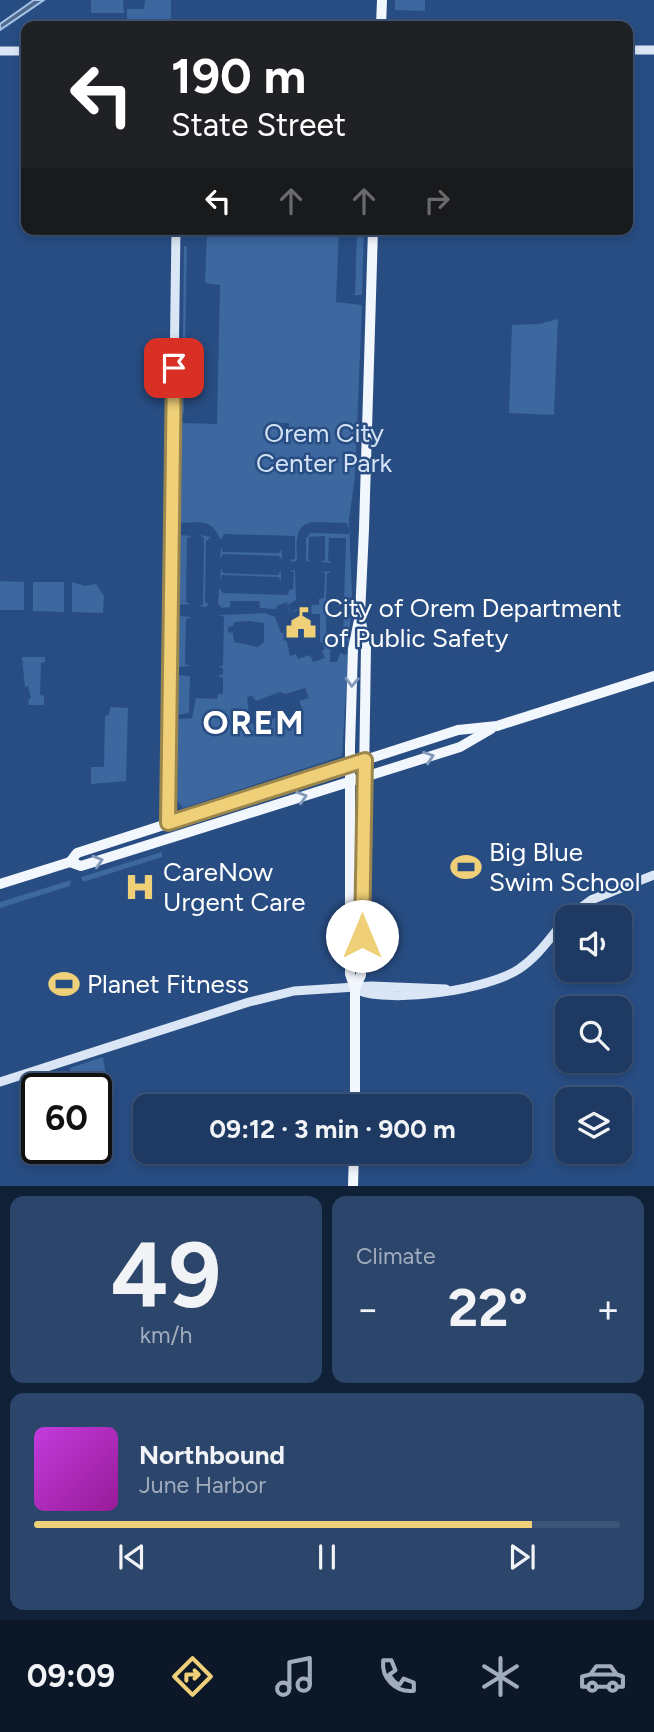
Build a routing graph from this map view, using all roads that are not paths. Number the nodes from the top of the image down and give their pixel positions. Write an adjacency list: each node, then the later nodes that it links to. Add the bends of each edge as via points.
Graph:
1 (382, 0): 2 (main road)
2 (381, 21)
3 (633, 50): 4 (street)
4 (654, 50)
5 (0, 51): 6 (street)
6 (21, 51)
7 (176, 235): 16 (street)
8 (373, 235): 9 (main road)
9 (360, 615): 12 (main road, via 366,647); 13 (main road, one-way to 13, via 353,649)
10 (654, 676): 11 (main road)
11 (497, 726): 12 (main road, via 458,730); 14 (main road, one-way to 11, via 460,747)
12 (365, 760): 13 (main road); 14 (main road)
13 (350, 764): 15 (main road); 16 (main road)
14 (364, 778): 15 (main road); 23 (main road, via 361,975)
15 (350, 783): 17 (main road, one-way to 15); 23 (main road, via 350,974)
16 (168, 823): 17 (main road); 18 (main road, via 77,853)
17 (148, 845): 18 (main road, one-way to 17, via 81,866)
18 (70, 862): 20 (main road)
19 (654, 875): 21 (street)
20 (0, 884)
21 (584, 905)
22 (555, 933): 23 (street, via 532,959 487,983 434,994 371,995)
23 (355, 989): 24 (street, via 312,988 249,1002); 25 (main road)
24 (0, 1082)
25 (355, 1094)
26 (354, 1164): 27 (main road)
27 (353, 1186)

